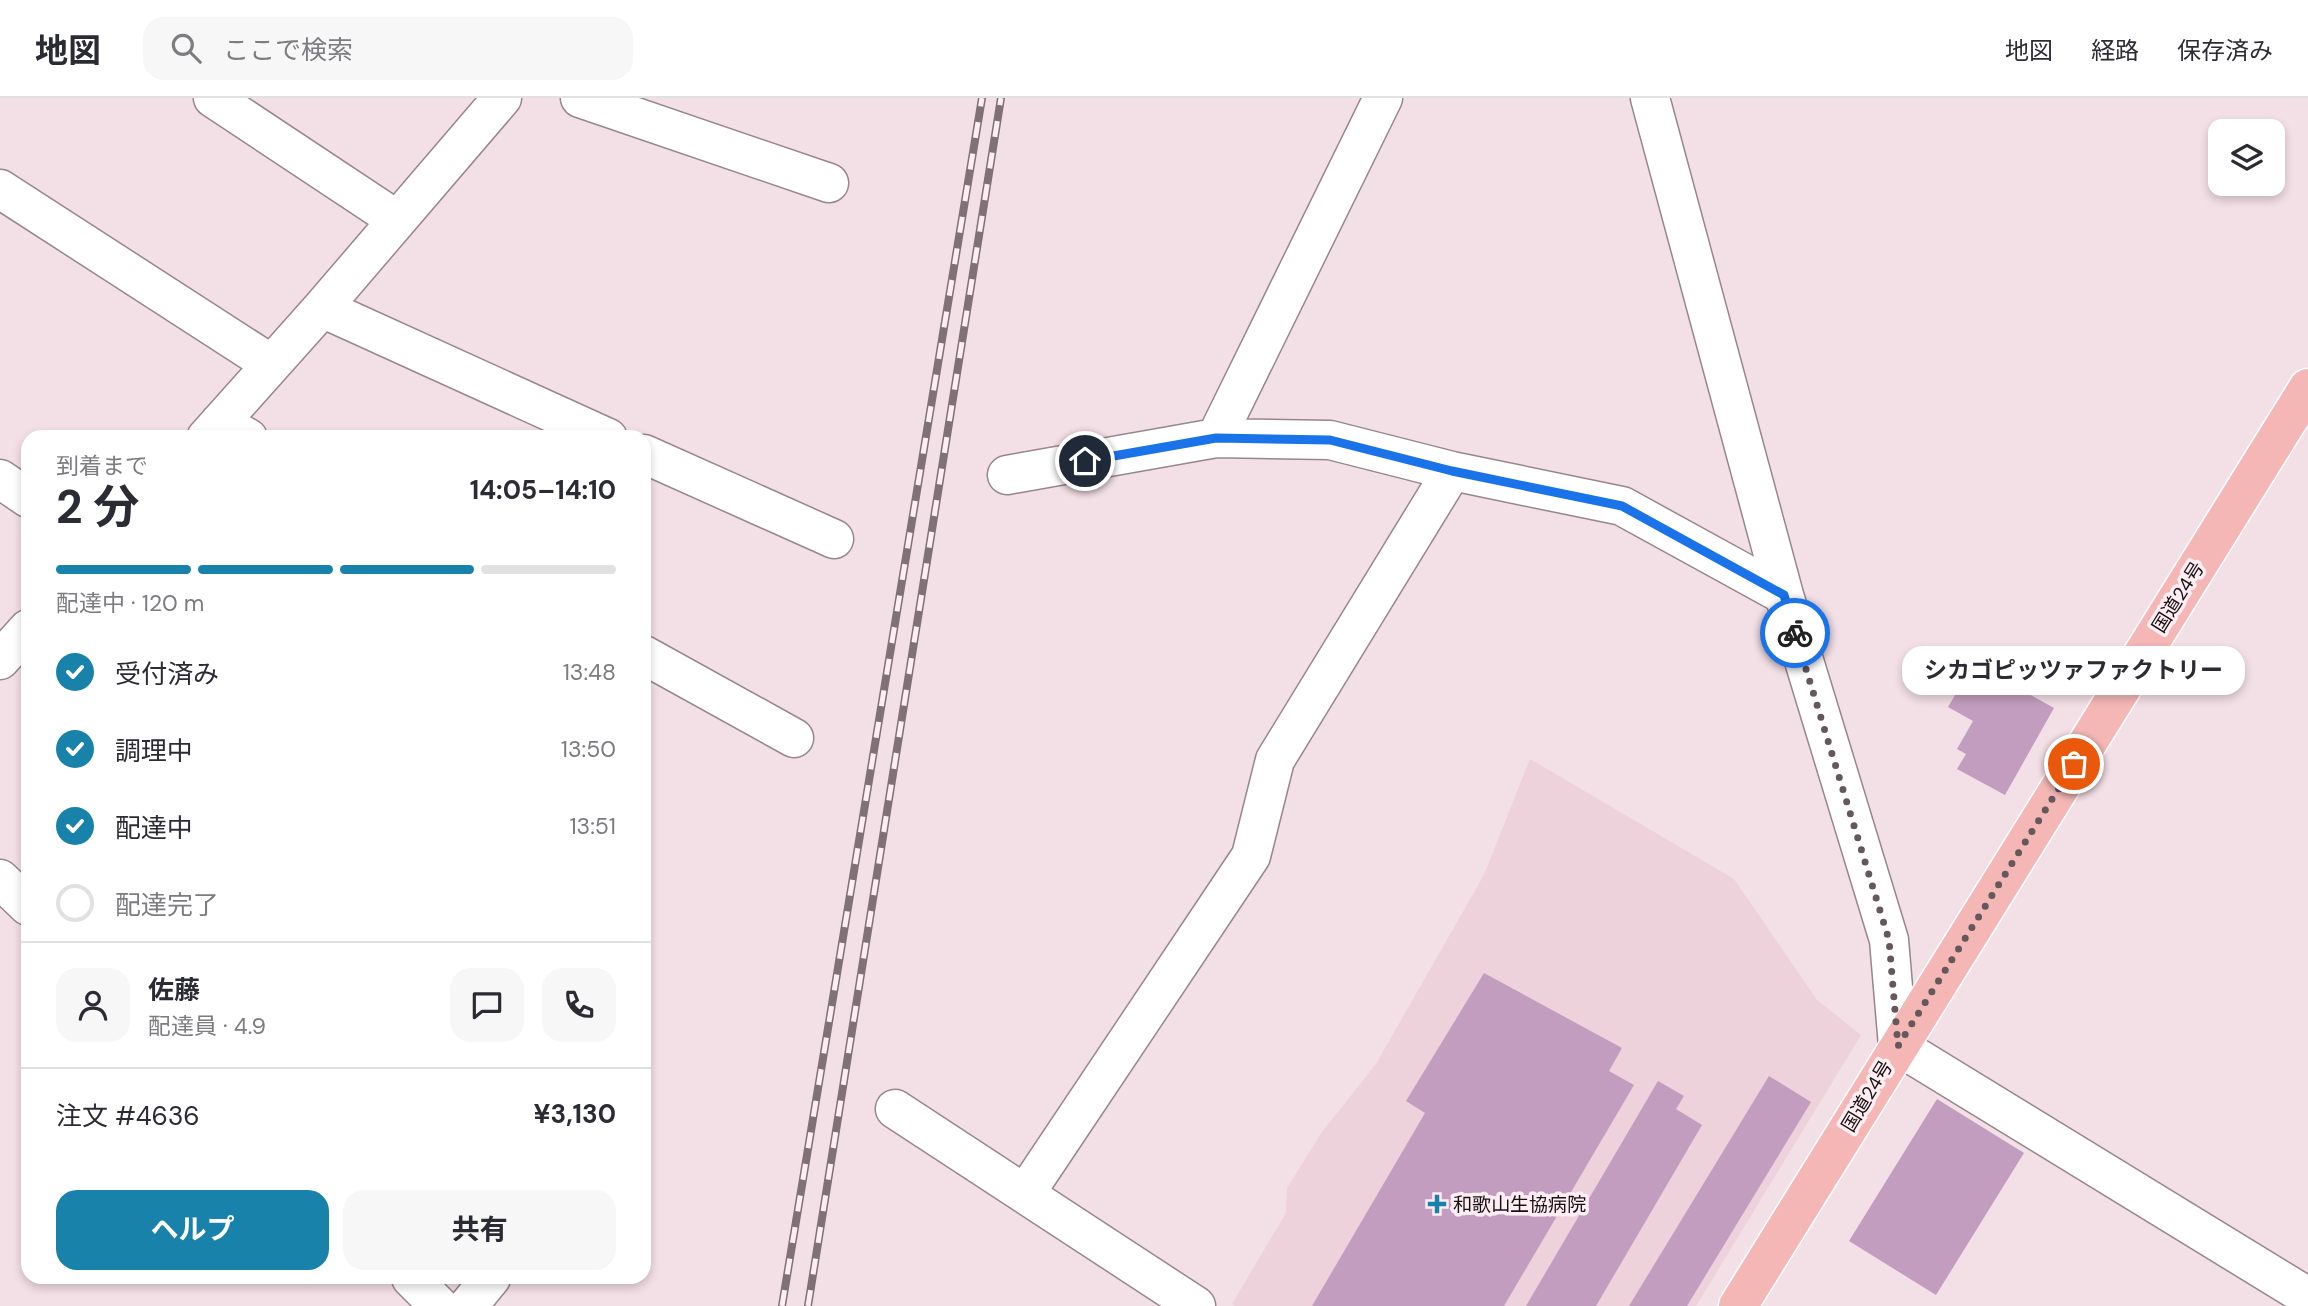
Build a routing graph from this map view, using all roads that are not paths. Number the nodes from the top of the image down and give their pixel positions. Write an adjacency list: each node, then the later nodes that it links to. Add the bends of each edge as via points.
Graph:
1 (212, 98): 8 (street)
2 (502, 98): 8 (street)
3 (580, 98): 6 (street)
4 (1383, 98): 14 (street)
5 (1650, 98): 21 (street)
6 (829, 183)
7 (0, 189): 10 (street)
8 (397, 220): 9 (street)
9 (321, 308): 10 (street); 13 (street)
10 (271, 364): 12 (street)
11 (2308, 388): 26 (highway, 国道24号)
12 (226, 430)
13 (590, 430)
14 (1216, 438): 16 (street, via 1330,440); 17 (street)
15 (651, 457): 20 (street)
16 (1452, 471): 21 (street, via 1622,506); 28 (street, via 1275,760 1251,856)
17 (1007, 475)
18 (0, 479): 19 (street)
19 (21, 493)
20 (834, 540)
21 (1784, 595): 26 (street, via 1889,940)
22 (651, 659): 23 (street)
23 (794, 738)
24 (0, 880): 25 (street)
25 (21, 900)
26 (1898, 1046): 31 (street); 35 (highway, 国道24号)
27 (895, 1109): 28 (street)
28 (1025, 1194): 34 (street)
29 (417, 1284): 32 (street)
30 (486, 1284): 33 (street)
31 (2308, 1297)
32 (439, 1306)
33 (468, 1306)
34 (1196, 1306)
35 (1738, 1306)

